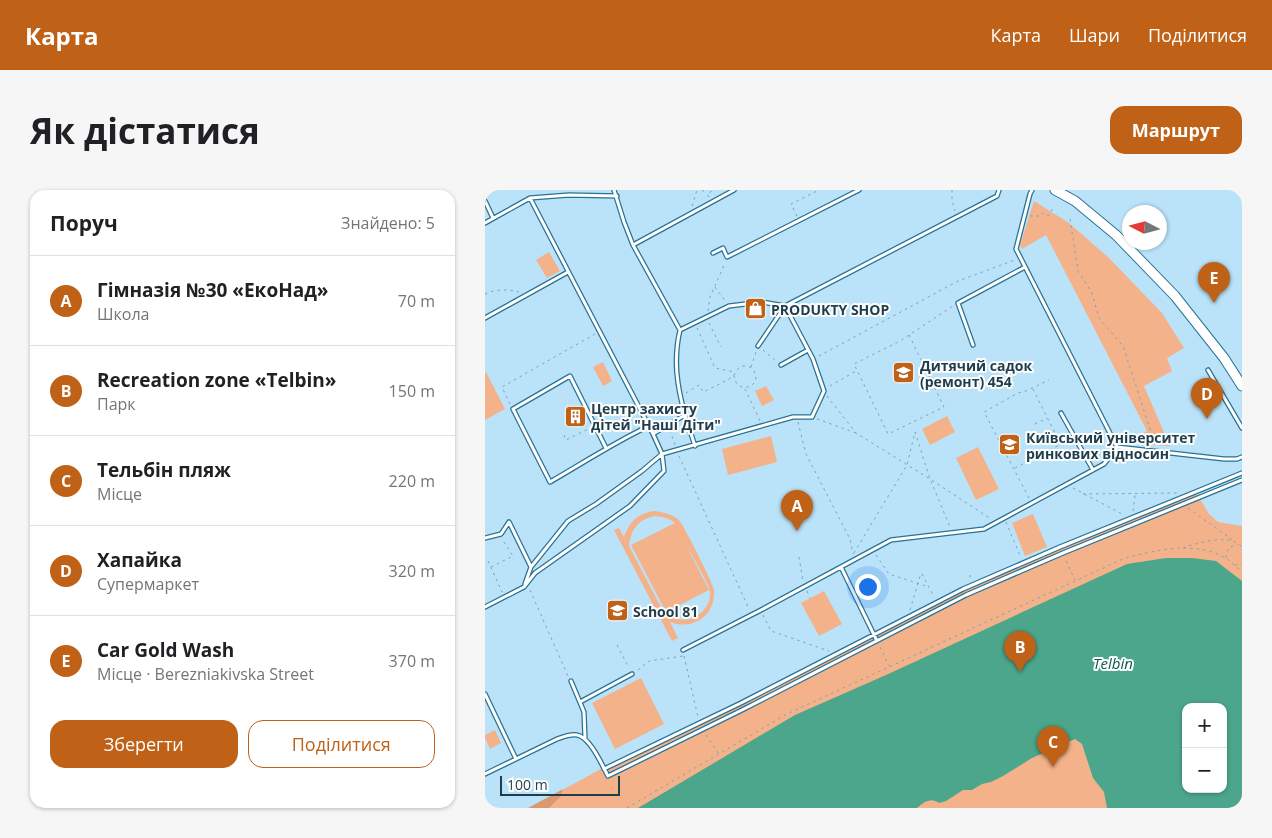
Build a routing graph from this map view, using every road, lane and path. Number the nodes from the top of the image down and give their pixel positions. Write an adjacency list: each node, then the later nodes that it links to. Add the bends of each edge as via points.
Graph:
1 (614, 190): 13 (lane)
2 (697, 190): 18 (path)
3 (701, 190): 12 (path)
4 (714, 190): 12 (path)
5 (734, 190): 16 (lane)
6 (819, 190): 23 (path, via 791,204)
7 (859, 190): 23 (lane)
8 (952, 190): 19 (path)
9 (999, 190): 19 (lane, via 997,196)
10 (1032, 190): 20 (lane)
11 (1055, 190): 55 (street, via 1075,201 1116,235 1175,296)
12 (707, 194): 16 (path)
13 (617, 196): 14 (lane); 25 (lane)
14 (530, 198): 21 (lane); 30 (lane)
15 (485, 201): 21 (lane)
16 (711, 202): 18 (lane)
17 (1053, 208): 20 (path, via 1048,216 1043,213 1041,216)
18 (690, 214): 25 (lane)
19 (957, 217): 36 (lane)
20 (1024, 217): 28 (lane, via 1016,248)
21 (493, 218): 24 (lane)
22 (1070, 219): 81 (path, via 1078,271 1092,293 1099,318 1123,346 1152,435)
23 (799, 220): 27 (lane)
24 (485, 223)
25 (633, 245): 40 (lane)
26 (713, 253): 27 (lane, via 723,248)
27 (727, 257): 31 (path)
28 (1021, 258): 29 (lane); 47 (path, via 958,280)
29 (1025, 267): 34 (lane); 78 (lane)
30 (568, 272): 33 (lane); 41 (lane)
31 (715, 286): 35 (path); 37 (path)
32 (485, 294): 33 (path, via 509,289)
33 (527, 294): 38 (lane)
34 (958, 303): 42 (path); 43 (lane)
35 (729, 306): 36 (lane, via 762,302); 37 (lane)
36 (785, 306): 44 (lane); 46 (lane)
37 (707, 316): 39 (lane); 45 (path)
38 (485, 318)
39 (695, 323): 40 (lane); 52 (path, via 715,368)
40 (679, 330): 59 (lane, via 676,347)
41 (599, 331): 60 (path, via 502,387); 69 (lane)
42 (909, 335): 50 (path, via 854,364); 50 (path, via 944,407 888,434)
43 (973, 345)
44 (758, 346): 48 (path); 49 (path)
45 (721, 347)
46 (808, 350): 47 (lane); 48 (lane)
47 (813, 359): 58 (lane)
48 (781, 366)
49 (751, 367): 52 (path, via 743,366); 56 (path, via 755,380)
50 (858, 370): 58 (path)
51 (1208, 370): 71 (lane)
52 (735, 372): 53 (path)
53 (734, 375): 56 (path, via 738,385); 59 (path, via 703,392 699,385)
54 (1049, 380): 57 (path)
55 (1242, 386)
56 (744, 388): 70 (path)
57 (1032, 388): 65 (path); 85 (path, via 984,412)
58 (824, 391): 64 (lane); 72 (path)
59 (680, 397): 62 (lane)
60 (513, 409): 68 (lane, via 570,376); 79 (lane, via 550,482)
61 (1061, 413): 75 (lane)
62 (685, 415): 67 (lane); 77 (lane)
63 (797, 417): 64 (lane); 70 (lane); 107 (path, via 806,454 849,539)
64 (812, 417): 72 (path)
65 (1047, 418): 66 (path); 76 (path)
66 (1035, 424)
67 (668, 425): 73 (lane); 80 (path)
68 (595, 426): 74 (path, via 566,440); 79 (lane)
69 (649, 426): 73 (lane); 79 (lane)
70 (762, 426): 77 (lane)
71 (1242, 428)
72 (856, 433): 84 (path)
73 (653, 434): 82 (lane)
74 (564, 435)
75 (1074, 436): 76 (path); 86 (lane)
76 (1061, 444): 85 (path)
77 (695, 446): 80 (lane)
78 (1117, 447): 81 (lane); 86 (lane, via 1104,464)
79 (606, 448)
80 (677, 451): 82 (lane); 130 (path)
81 (1151, 451): 83 (lane, via 1224,460)
82 (662, 454): 117 (lane, via 642,472 568,521); 123 (lane, via 664,471 630,506 535,573)
83 (1242, 457)
84 (907, 465): 88 (path); 88 (path, via 915,432); 107 (path)
85 (1014, 468): 94 (path)
86 (1093, 470): 90 (lane)
87 (1242, 473): 93 (lane)
88 (930, 480): 98 (path); 99 (path)
89 (1242, 480): 95 (lane)
90 (1067, 484): 91 (path); 94 (lane)
91 (1083, 494): 92 (path); 97 (path)
92 (1135, 494): 93 (path, via 1177,493); 97 (path)
93 (1180, 499): 97 (lane)
94 (1032, 503): 96 (lane)
95 (1182, 505): 102 (path); 133 (lane, via 966,595)
96 (1004, 518): 98 (lane); 113 (path)
97 (1132, 519): 113 (lane)
98 (995, 522): 99 (lane, via 984,529)
99 (953, 532): 106 (lane, via 891,540)
100 (495, 537): 101 (lane); 116 (path, via 503,540 513,556); 117 (lane, via 509,522)
101 (485, 538)
102 (1234, 541): 103 (path); 105 (path, via 1214,540)
103 (1239, 545): 104 (path); 110 (path, via 1229,548)
104 (1242, 547)
105 (1182, 548): 110 (path, via 1205,551); 120 (path, via 1125,558)
106 (873, 550): 109 (lane); 121 (path, via 889,574)
107 (853, 555): 109 (path)
108 (799, 557): 122 (path)
109 (855, 559): 118 (lane)
110 (1227, 559): 115 (path)
111 (488, 561): 116 (path)
112 (1066, 561): 120 (path)
113 (1023, 563): 127 (lane)
114 (1242, 563): 115 (path)
115 (1234, 565): 119 (path)
116 (491, 566): 125 (path)
117 (531, 566): 123 (lane)
118 (841, 566): 122 (lane); 132 (lane)
119 (1242, 572)
120 (1075, 581): 138 (path)
121 (918, 584): 124 (path); 124 (path, via 921,573); 131 (path)
122 (805, 586): 126 (path); 129 (lane)
123 (524, 587): 125 (lane); 140 (path, via 529,588)
124 (929, 587): 127 (path)
125 (505, 597): 128 (lane)
126 (811, 598)
127 (937, 603): 131 (lane)
128 (485, 607)
129 (761, 610): 130 (lane); 137 (path, via 771,630)
130 (752, 614): 136 (lane)
131 (907, 618): 132 (lane)
132 (874, 635): 133 (lane); 137 (lane)
133 (877, 641): 144 (lane)
134 (617, 645): 139 (path)
135 (880, 646): 138 (path)
136 (683, 650)
137 (837, 654): 143 (lane)
138 (889, 666): 146 (path, via 787,714)
139 (632, 674): 142 (lane); 143 (path, via 649,662 683,656)
140 (571, 681): 142 (lane)
141 (485, 694): 147 (lane)
142 (580, 702): 145 (lane, via 585,712)
143 (700, 723): 148 (lane)
144 (703, 729): 146 (path); 148 (lane, via 608,776)
145 (585, 738): 147 (lane, via 577,735 557,739); 148 (lane)
146 (719, 754): 150 (path)
147 (516, 759): 149 (lane)
148 (604, 769)
149 (485, 774)
150 (627, 808)

